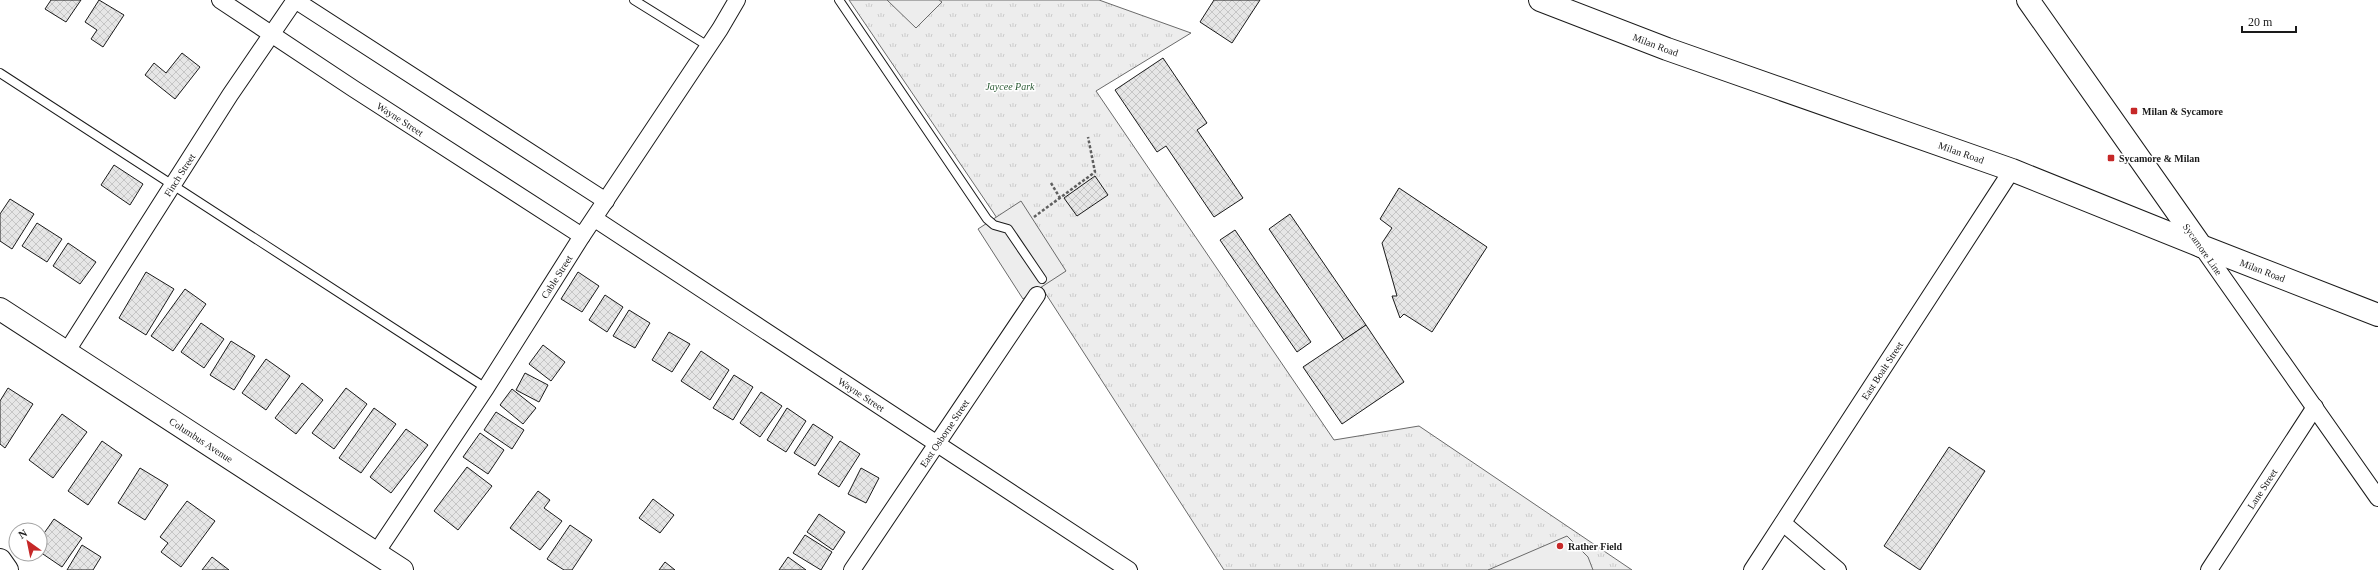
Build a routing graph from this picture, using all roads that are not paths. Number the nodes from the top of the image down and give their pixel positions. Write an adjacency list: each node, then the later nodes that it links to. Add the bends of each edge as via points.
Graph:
1 (220, 0): 8 (street, Wayne Street)
2 (295, 0): 8 (street, Finch Street); 13 (street)
3 (634, 0): 9 (lane)
4 (737, 0): 9 (street, Cable Street)
5 (839, 0): 17 (lane, via 987,219 1012,233)
6 (1540, 0): 11 (main road, Milan Road, via 1667,49)
7 (2028, 0): 16 (main road, Sycamore Line)
8 (272, 34): 12 (street, Finch Street); 15 (street, Wayne Street)
9 (708, 46): 13 (street, Cable Street)
10 (0, 73): 12 (lane)
11 (2012, 170): 16 (main road, Milan Road); 26 (street, East Boalt Street)
12 (172, 186): 21 (street, Finch Street); 22 (lane)
13 (606, 201): 14 (street, Cable Street)
14 (595, 219): 15 (street, Cable Street); 24 (street, Wayne Street)
15 (582, 236): 22 (street, Cable Street)
16 (2201, 246): 20 (main road, Milan Road); 23 (street, Sycamore Line)
17 (1042, 279)
18 (1037, 295): 24 (street, East Osborne Street)
19 (0, 309): 21 (main road, Columbus Avenue)
20 (2378, 315)
21 (67, 351): 27 (main road, Columbus Avenue)
22 (486, 388): 27 (street, Cable Street)
23 (2315, 407): 25 (street, Sycamore Line); 35 (street, Lane Street)
24 (936, 444): 31 (street, East Osborne Street); 32 (street, Wayne Street)
25 (2378, 498)
26 (1782, 523): 33 (street, East Boalt Street); 34 (street)
27 (376, 553): 30 (main road, Columbus Avenue)
28 (0, 560): 29 (main road)
29 (7, 570)
30 (402, 570)
31 (852, 570)
32 (1129, 570)
33 (1752, 570)
34 (1838, 570)
35 (2209, 570)

